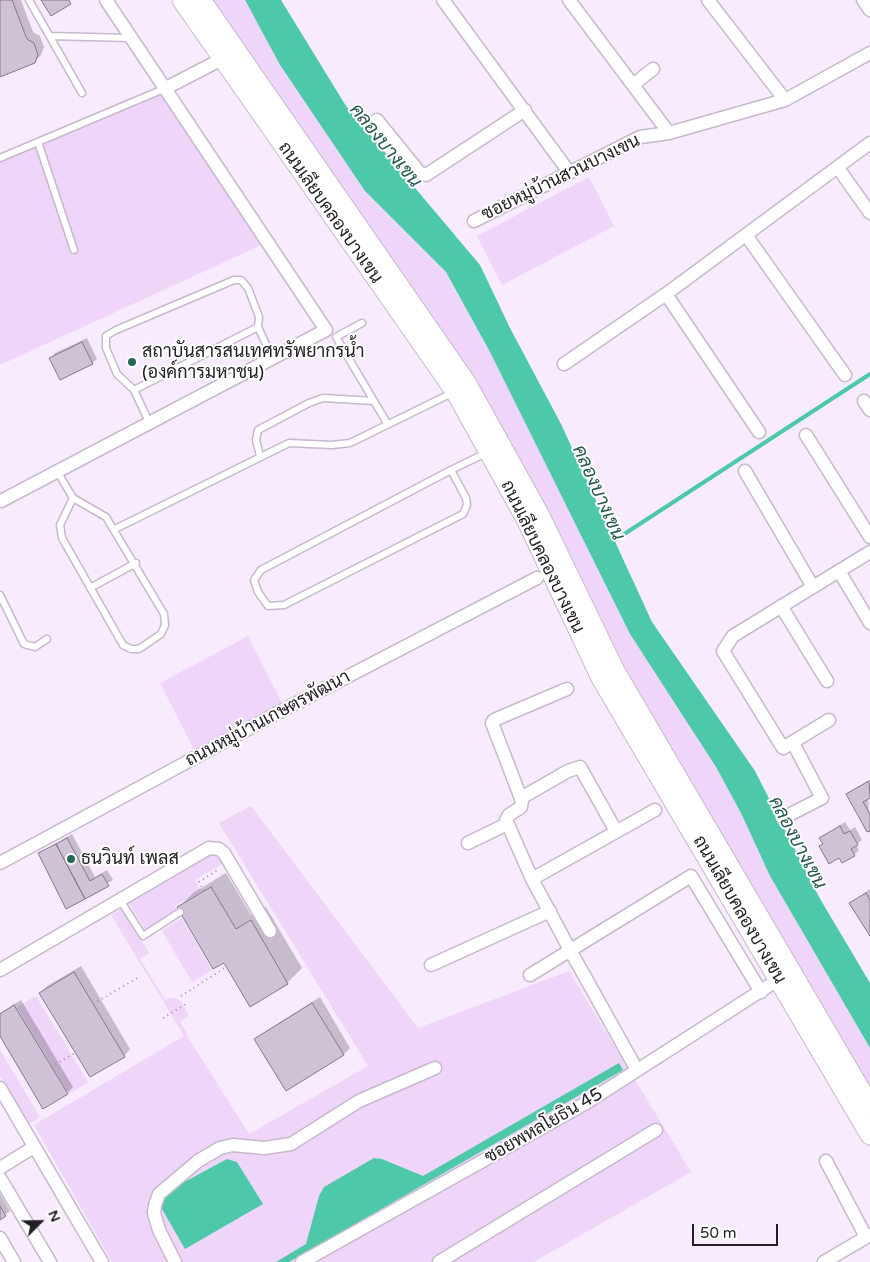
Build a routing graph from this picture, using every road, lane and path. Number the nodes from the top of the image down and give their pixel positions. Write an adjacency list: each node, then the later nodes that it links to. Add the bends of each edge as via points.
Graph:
1 (29, 0): 10 (lane)
2 (106, 0): 11 (street)
3 (182, 0): 13 (main road, ถนนเลียบคลองบางเขน)
4 (201, 0): 13 (main road, ถนนเลียบคลองบางเขน)
5 (443, 0): 19 (street)
6 (569, 0): 15 (street)
7 (708, 0): 18 (street)
8 (863, 0): 9 (street)
9 (870, 10)
10 (50, 36): 11 (lane); 17 (lane)
11 (131, 38): 16 (street)
12 (870, 53): 18 (street, ซอยหมู่บ้านสวนบางเขน)
13 (229, 54): 16 (street); 38 (main road, ถนนเลียบคลองบางเขน); 44 (main road, ถนนเลียบคลองบางเขน, via 467,384)
14 (653, 69): 15 (street)
15 (633, 85): 21 (street)
16 (166, 88): 22 (lane); 34 (street, via 326,330)
17 (82, 94)
18 (785, 100): 21 (street, ซอยหมู่บ้านสวนบางเขน)
19 (525, 110): 20 (street, via 426,175 420,173); 26 (street)
20 (377, 120)
21 (669, 133): 26 (street, ซอยหมู่บ้านสวนบางเขน, via 640,136)
22 (38, 142): 24 (lane); 30 (lane)
23 (870, 143): 25 (street)
24 (0, 158)
25 (838, 168): 27 (street); 29 (street)
26 (569, 172): 28 (street, ซอยหมู่บ้านสวนบางเขน)
27 (870, 213)
28 (474, 220)
29 (746, 235): 31 (street); 36 (street)
30 (74, 250)
31 (666, 294): 35 (street); 42 (street)
32 (362, 323): 39 (lane, via 336,337)
33 (258, 327): 34 (lane); 37 (lane); 37 (lane, via 259,317 248,288 242,280 234,280 116,330 106,336 106,348 118,374)
34 (272, 357): 40 (street)
35 (564, 364)
36 (845, 375)
37 (134, 390): 40 (lane)
38 (455, 391): 41 (lane); 44 (main road, ถนนเลียบคลองบางเขน)
39 (374, 401): 41 (lane); 45 (lane, via 323,398 309,403 258,430 256,440)
40 (149, 422): 47 (street)
41 (387, 423): 45 (lane, via 350,443 289,443)
42 (759, 432)
43 (806, 435): 52 (street)
44 (495, 448): 46 (lane); 86 (main road, ถนนเลียบคลองบางเขน, via 601,678)
45 (260, 456): 51 (lane)
46 (451, 470): 46 (lane, via 466,498 463,514 284,605 268,606 258,592 254,580 261,570)
47 (57, 471): 49 (lane); 50 (street)
48 (745, 471): 57 (street)
49 (73, 498): 51 (lane, via 106,516); 58 (lane, via 60,525 62,538)
50 (0, 501)
51 (115, 529): 54 (lane)
52 (870, 537)
53 (870, 552): 55 (street)
54 (136, 563): 58 (lane); 58 (lane, via 164,614 165,625 161,634 139,649 123,645)
55 (839, 571): 57 (street); 61 (street)
56 (537, 578): 74 (street, ถนนหมู่บ้านเกษตรพัฒนา)
57 (813, 586): 60 (street)
58 (90, 588)
59 (0, 595): 62 (lane, via 24,644 35,647)
60 (782, 606): 63 (street); 66 (street, via 732,636 723,651 783,748)
61 (870, 623)
62 (47, 638)
63 (826, 681)
64 (567, 689): 67 (street, via 492,723)
65 (829, 720): 66 (street)
66 (793, 743): 69 (street, via 822,798)
67 (521, 798): 70 (street, via 522,807 506,817); 71 (street, via 580,767)
68 (655, 810): 71 (street)
69 (783, 818)
70 (507, 824): 72 (street); 75 (street)
71 (616, 831): 75 (street)
72 (468, 843)
73 (230, 862): 76 (path, via 198,882); 77 (street, via 222,851 209,848); 80 (street)
74 (0, 863)
75 (532, 878): 78 (street)
76 (204, 891)
77 (120, 900): 79 (lane, via 143,936); 84 (street)
78 (550, 911): 81 (street); 82 (street)
79 (180, 912)
80 (270, 932)
81 (570, 950): 85 (street); 88 (street, via 691,876); 96 (street)
82 (431, 965)
83 (226, 967): 89 (path)
84 (0, 970)
85 (530, 975)
86 (786, 975): 88 (street, ซอยพหลโยธิน 45); 98 (main road, ถนนเลียบคลองบางเขน); 100 (main road, ถนนเลียบคลองบางเขน)
87 (139, 977): 90 (path)
88 (761, 992): 96 (street, ซอยพหลโยธิน 45)
89 (181, 996)
90 (93, 1004)
91 (186, 1004): 92 (path)
92 (163, 1018)
93 (75, 1053): 94 (path)
94 (51, 1067)
95 (435, 1068): 110 (street, via 359,1101 291,1144 264,1148 233,1145 220,1148 198,1161 159,1194 155,1205 159,1230)
96 (637, 1070): 111 (street, ซอยพหลโยธิน 45, via 586,1103)
97 (0, 1088): 109 (street)
98 (870, 1106)
99 (656, 1130): 112 (street)
100 (870, 1135)
101 (29, 1150): 103 (street)
102 (826, 1161): 105 (street)
103 (0, 1168)
104 (0, 1178): 108 (street)
105 (868, 1236): 113 (street)
106 (0, 1238): 107 (street)
107 (14, 1262)
108 (50, 1262)
109 (102, 1262)
110 (176, 1262)
111 (302, 1262)
112 (439, 1262)
113 (824, 1262)

